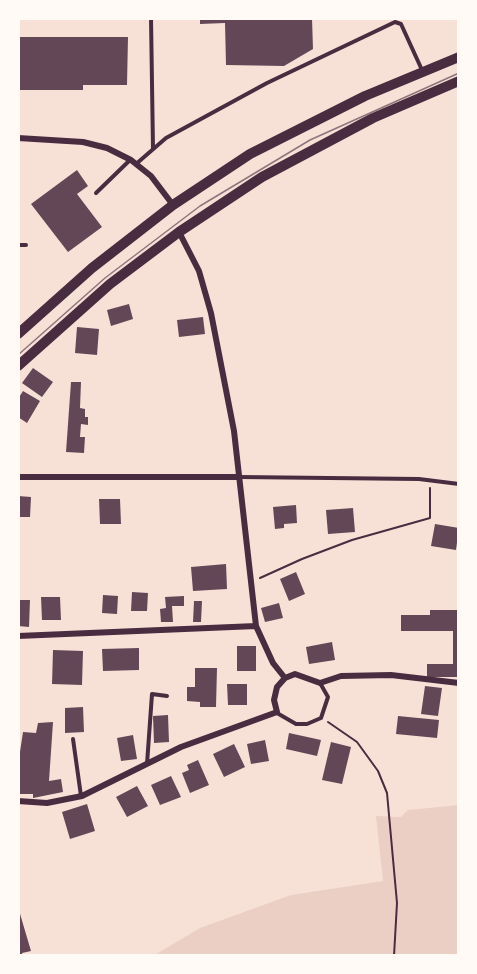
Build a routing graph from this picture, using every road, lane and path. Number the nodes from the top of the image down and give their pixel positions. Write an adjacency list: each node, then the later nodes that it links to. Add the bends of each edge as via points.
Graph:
1 (151, 18): 6 (lane)
2 (459, 57): 3 (main road)
3 (423, 70): 6 (lane, via 401,24 395,22 267,83 166,138); 9 (main road, via 303,125 250,154)
4 (459, 81): 10 (main road, via 314,148)
5 (18, 138): 7 (street, via 83,142 107,148)
6 (153, 149): 7 (lane)
7 (133, 162): 8 (lane); 9 (street, via 151,176)
8 (96, 193)
9 (173, 205): 13 (main road, via 92,268)
10 (179, 232): 14 (main road, via 110,284); 16 (street, via 199,272 211,313)
11 (18, 245): 12 (lane)
12 (26, 245)
13 (18, 334)
14 (18, 366)
15 (18, 477): 16 (street)
16 (239, 477): 17 (lane); 19 (street)
17 (430, 479): 18 (lane); 19 (path, via 430,518 312,555)
18 (459, 484)
19 (252, 582): 20 (street)
20 (256, 626): 21 (street); 22 (street, via 273,663)
21 (18, 636)
22 (285, 678): 23 (street, via 295,674); 26 (street, via 277,687)
23 (320, 683): 24 (street, via 341,676 391,675); 27 (lane, via 328,697)
24 (459, 683)
25 (167, 696): 29 (lane, via 152,694)
26 (277, 712): 27 (lane, via 296,724); 29 (street, via 209,736)
27 (321, 718): 32 (path, via 357,742 378,771 387,793 397,903)
28 (73, 739): 30 (lane)
29 (147, 765): 30 (street)
30 (82, 796): 31 (street, via 46,803)
31 (18, 801)
32 (394, 956)

